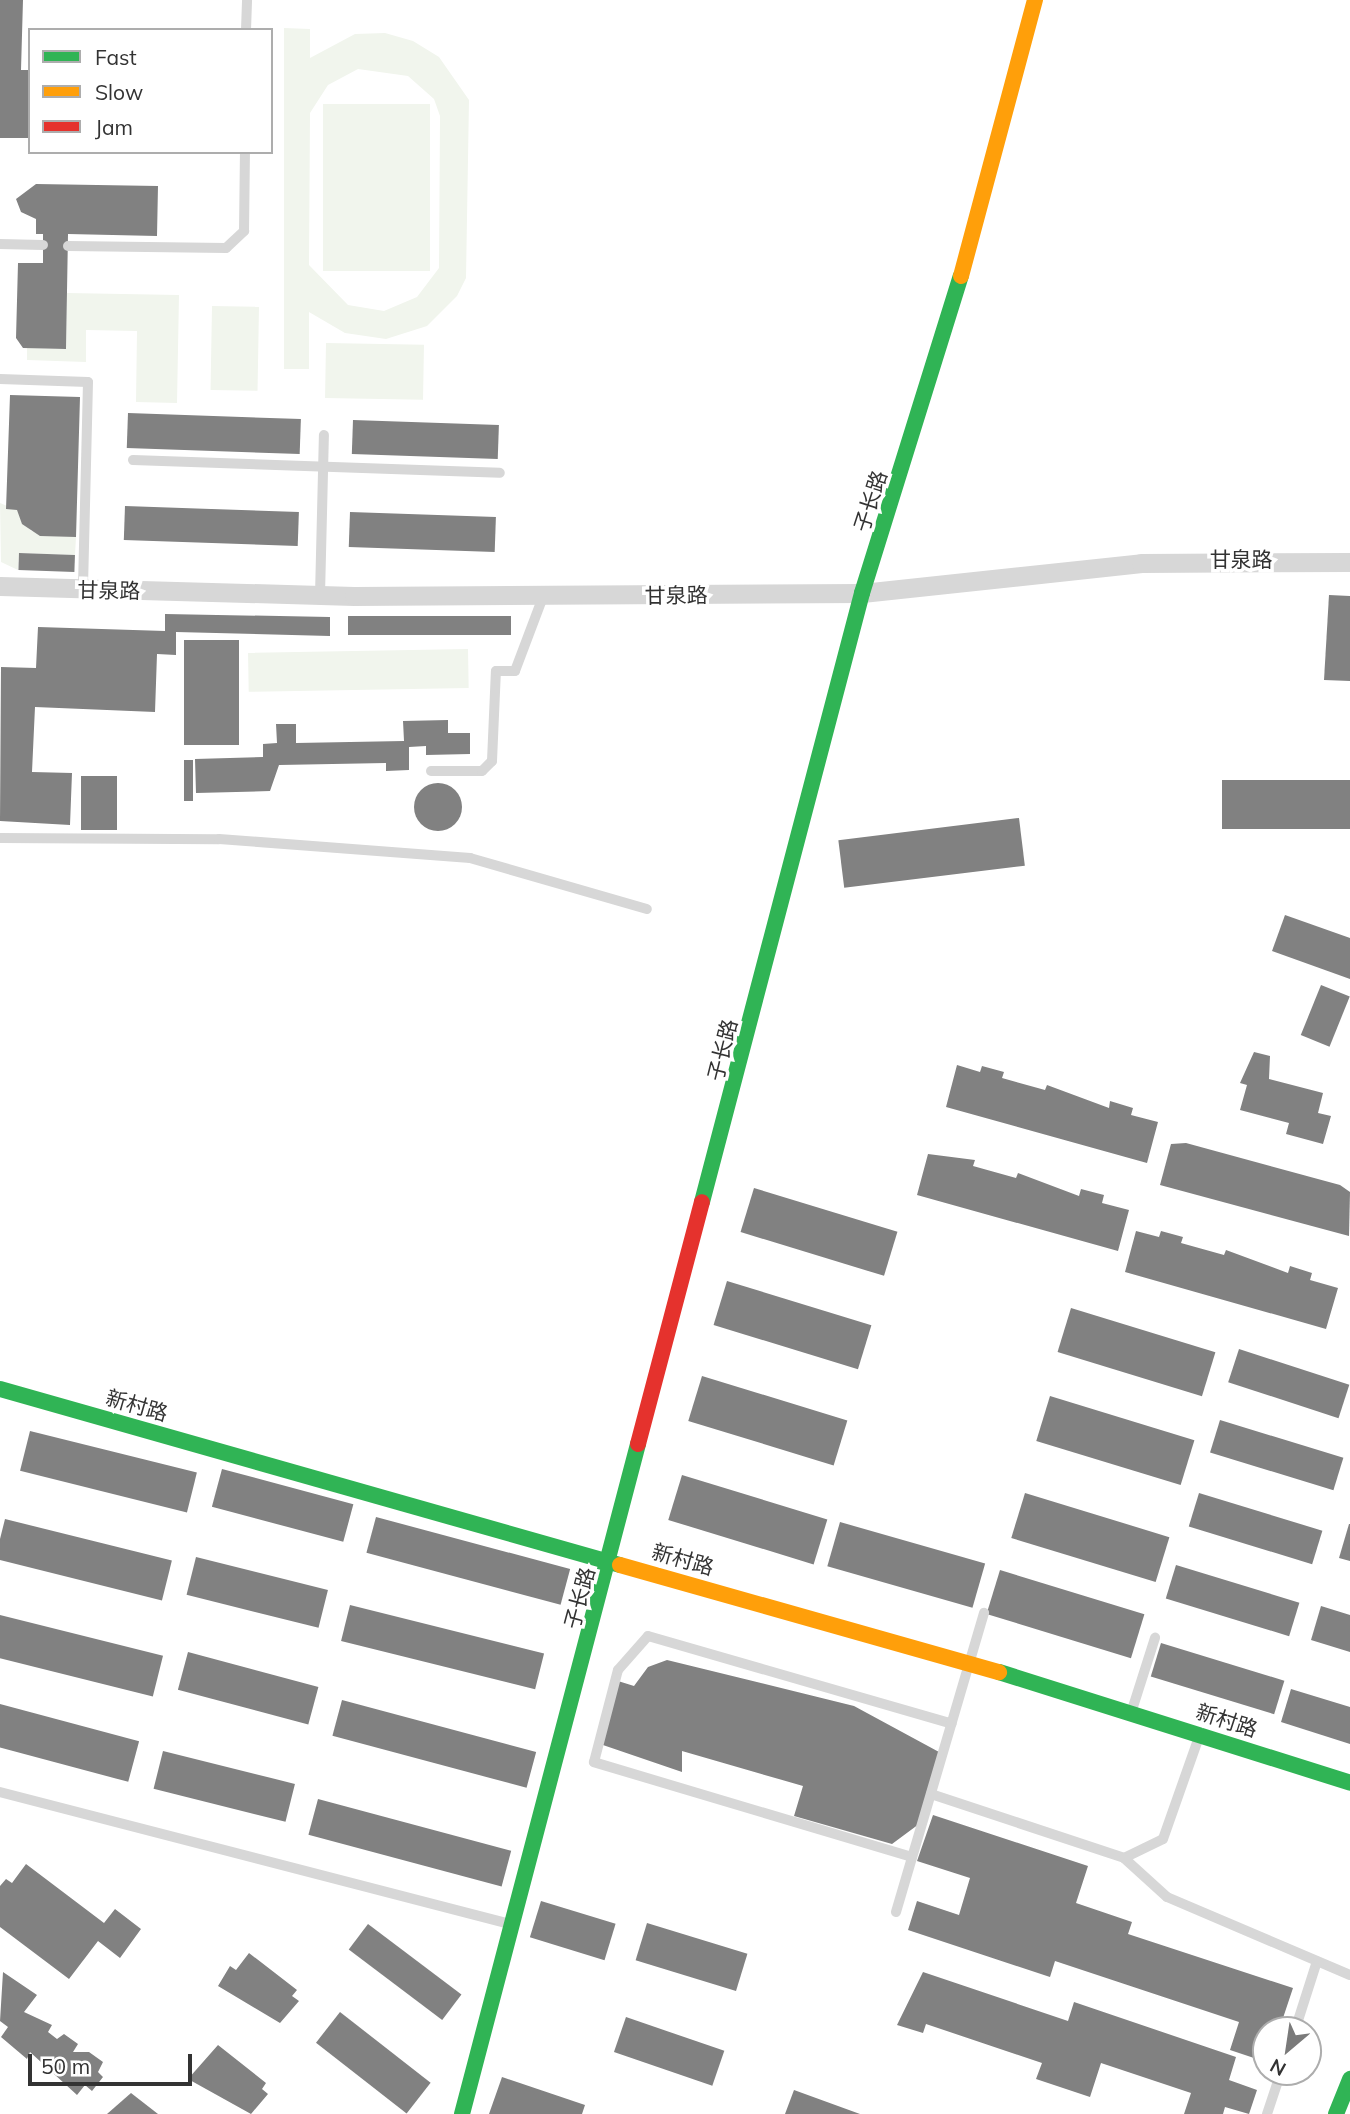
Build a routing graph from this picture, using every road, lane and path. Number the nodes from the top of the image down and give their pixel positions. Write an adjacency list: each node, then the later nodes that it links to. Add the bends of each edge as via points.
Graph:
1 (247, 0): 3 (lane)
2 (1035, 0): 16 (street, 子长路, via 936,370)
3 (246, 28)
4 (245, 154): 7 (lane, via 244,231 226,248)
5 (0, 244): 6 (lane)
6 (43, 245)
7 (68, 246)
8 (0, 379): 15 (lane, via 88,382)
9 (324, 435): 11 (lane)
10 (133, 460): 11 (lane)
11 (323, 467): 12 (lane); 17 (lane)
12 (500, 473)
13 (1350, 562): 16 (street, 甘泉路, via 1176,560)
14 (0, 586): 15 (street, 甘泉路)
15 (83, 589): 17 (street, 甘泉路)
16 (862, 593): 18 (street, 甘泉路); 23 (street, 子长路)
17 (320, 595): 18 (street, 甘泉路)
18 (543, 597): 19 (lane, via 515,671 496,671 492,761 482,771)
19 (430, 771)
20 (0, 838): 21 (lane, via 219,839 470,858)
21 (647, 909)
22 (0, 1389): 23 (street, 新村路)
23 (611, 1561): 26 (street, 新村路); 36 (street, 子长路)
24 (984, 1613): 26 (lane)
25 (1155, 1638): 27 (lane)
26 (970, 1665): 27 (street, 新村路); 28 (lane)
27 (1132, 1711): 29 (street, 新村路)
28 (952, 1724): 32 (lane); 33 (lane, via 648,1636 618,1670 594,1762)
29 (1200, 1733): 30 (street, 新村路); 34 (lane, via 1163,1839)
30 (1350, 1783)
31 (0, 1792): 36 (lane)
32 (931, 1794): 33 (lane); 34 (lane)
33 (912, 1857): 35 (lane)
34 (1124, 1858): 37 (lane, via 1167,1897)
35 (896, 1912)
36 (514, 1924): 42 (street, 子长路)
37 (1317, 1961): 38 (lane); 39 (lane)
38 (1350, 1975)
39 (1299, 2016)
40 (1350, 2080): 44 (street)
41 (1277, 2086): 43 (lane)
42 (462, 2114)
43 (1268, 2114)
44 (1336, 2114)

